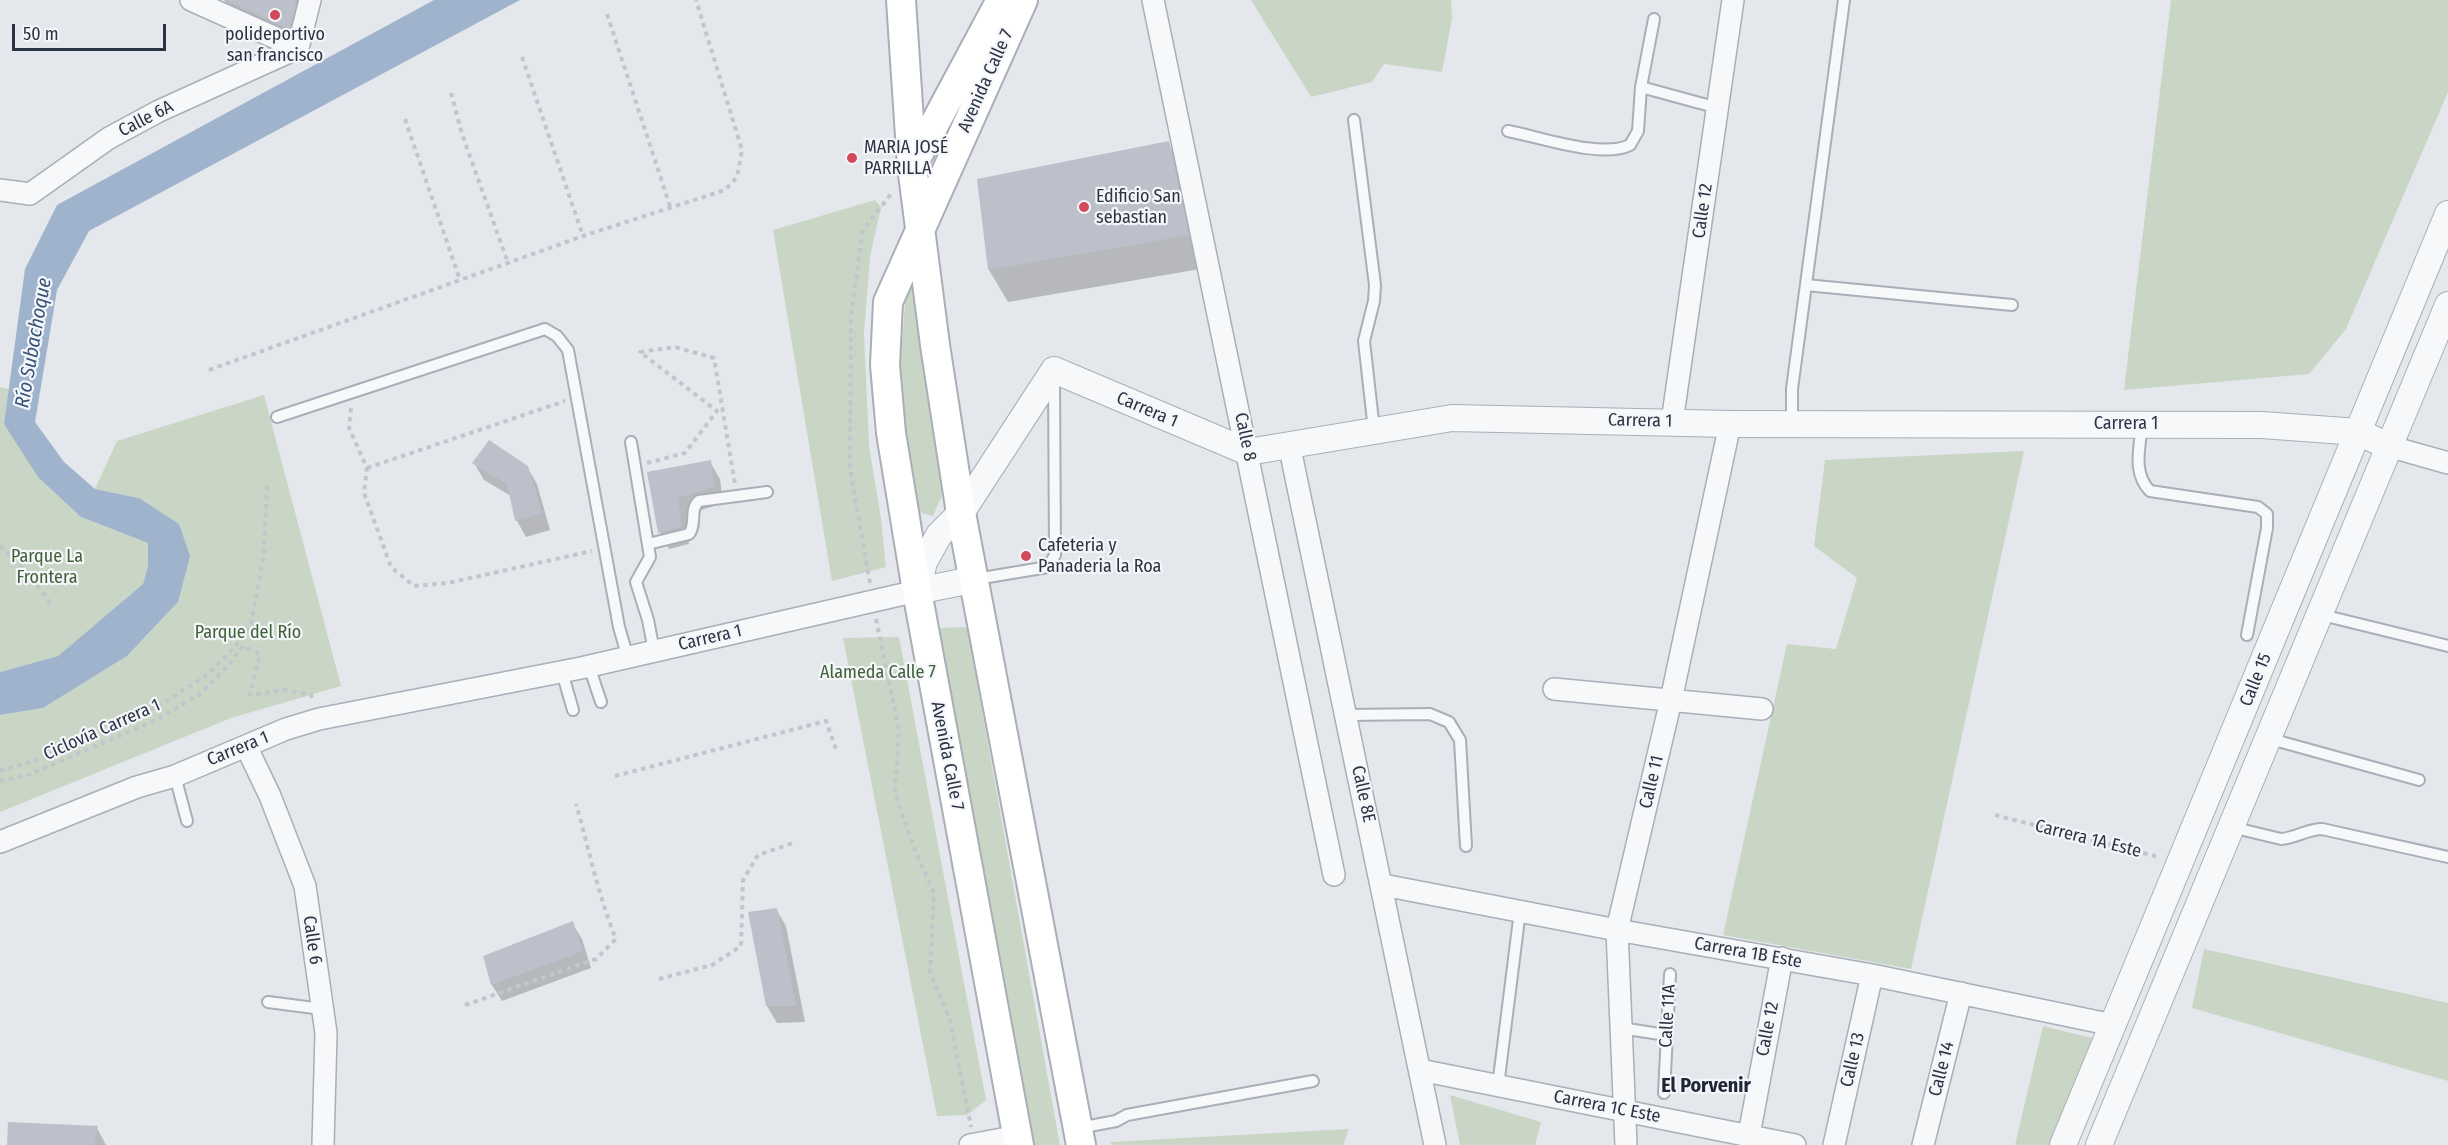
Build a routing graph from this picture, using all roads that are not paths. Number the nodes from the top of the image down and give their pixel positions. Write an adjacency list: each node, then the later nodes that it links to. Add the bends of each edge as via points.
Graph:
1 (191, 0): 10 (street)
2 (310, 0): 10 (street)
3 (901, 0): 15 (main road)
4 (1001, 0): 15 (main road, Avenida Calle 7)
5 (1023, 0): 38 (main road, Avenida Calle 7, via 888,302 885,365 891,433)
6 (1153, 0): 32 (street, Calle 8)
7 (1733, 0): 12 (street, Calle 12)
8 (1844, 0): 18 (lane)
9 (1654, 19): 11 (lane)
10 (298, 48): 16 (street, Calle 6A, via 129,127 30,194)
11 (1641, 87): 12 (lane); 14 (lane, via 1638,131 1630,145 1623,148 1587,148)
12 (1718, 108): 23 (street, Calle 12)
13 (1354, 120): 27 (lane, via 1375,285 1364,341)
14 (1508, 131)
15 (912, 166): 35 (main road)
16 (0, 190)
17 (2448, 214): 28 (street, Calle 15)
18 (1806, 285): 19 (lane); 25 (lane, via 1792,389)
19 (2012, 305)
20 (2448, 305): 31 (street, Calle 15)
21 (1054, 370): 32 (street, Carrera 1); 35 (street); 37 (lane, via 1056,555 1048,567)
22 (277, 417): 43 (lane, via 545,329 557,336 568,350 619,627)
23 (1672, 422): 24 (street, Carrera 1); 27 (street, Carrera 1, via 1452,418)
24 (1730, 424): 25 (street, Carrera 1); 48 (street, Calle 11)
25 (1792, 424): 26 (street, Carrera 1)
26 (2142, 424): 28 (street, Carrera 1, via 2262,424); 40 (lane, via 2138,472 2150,491 2258,507 2267,514)
27 (1374, 430): 30 (street, Carrera 1)
28 (2358, 432): 31 (street, Carrera 1); 46 (street, Calle 15)
29 (631, 442): 36 (lane)
30 (1289, 444): 32 (street, Carrera 1); 53 (street, Calle 8E)
31 (2388, 446): 33 (street, Carrera 1); 39 (street, Calle 15)
32 (1248, 452): 63 (street, Calle 8)
33 (2448, 463)
34 (767, 492): 36 (lane, via 699,501 694,506 689,534)
35 (961, 513): 37 (main road); 38 (street, via 939,535 924,562)
36 (648, 544): 42 (lane, via 648,564 636,582)
37 (972, 580): 38 (street); 82 (main road)
38 (917, 591): 42 (street, Carrera 1); 83 (main road, Avenida Calle 7)
39 (2318, 614): 41 (lane); 49 (street, Calle 15)
40 (2247, 635)
41 (2448, 646)
42 (654, 651): 43 (street, Carrera 1)
43 (628, 657): 44 (street, Carrera 1)
44 (589, 666): 45 (street, Carrera 1); 50 (lane)
45 (562, 672): 52 (lane); 55 (street, Carrera 1, via 319,719)
46 (2253, 687): 49 (street); 73 (street, Calle 15)
47 (1554, 689): 48 (street)
48 (1671, 700): 51 (street); 66 (street, Calle 11)
49 (2282, 701): 54 (street, Calle 15)
50 (601, 702)
51 (1762, 709)
52 (573, 710)
53 (1347, 715): 61 (lane, via 1430,714 1449,722 1460,740); 64 (street, Calle 8E)
54 (2266, 738): 57 (lane); 59 (street, Calle 15)
55 (246, 746): 56 (street, Carrera 1); 72 (street, Calle 6, via 305,886)
56 (175, 776): 58 (lane); 60 (street, Carrera 1, via 137,787)
57 (2419, 780)
58 (187, 822)
59 (2230, 827): 62 (lane, via 2281,839 2322,829); 92 (street, Calle 15)
60 (0, 842)
61 (1466, 846)
62 (2448, 857)
63 (1334, 875)
64 (1383, 885): 65 (street, Carrera 1B Este); 76 (street, Calle 8E)
65 (1520, 911): 66 (street, Carrera 1B Este); 78 (lane)
66 (1617, 930): 67 (street, Carrera 1B Este); 74 (street, Calle 11)
67 (1782, 958): 69 (street, Carrera 1B Este); 81 (street, Calle 12)
68 (1670, 974): 75 (lane, Calle 11A)
69 (1872, 975): 70 (street, Carrera 1B Este); 89 (street, Calle 13)
70 (1961, 993): 73 (street, Carrera 1B Este); 90 (street, Calle 14)
71 (268, 1002): 72 (lane)
72 (322, 1008): 84 (street, Calle 6, via 326,1033)
73 (2113, 1025): 91 (street, Calle 15)
74 (1621, 1028): 75 (lane); 80 (street, Calle 11)
75 (1666, 1035): 79 (lane, Calle 11A)
76 (1420, 1070): 78 (street, Carrera 1C Este); 86 (street, Calle 8E)
77 (1312, 1081): 82 (lane, via 1127,1115)
78 (1498, 1086): 80 (street, Carrera 1C Este)
79 (1664, 1094)
80 (1624, 1111): 81 (street, Carrera 1C Este); 87 (street, Calle 11)
81 (1749, 1135): 88 (street, Carrera 1C Este)
82 (1080, 1136)
83 (1019, 1140): 85 (street)
84 (323, 1145)
85 (970, 1145)
86 (1436, 1145)
87 (1626, 1145)
88 (1795, 1145)
89 (1834, 1145)
90 (1923, 1145)
91 (2063, 1145)
92 (2099, 1145)

